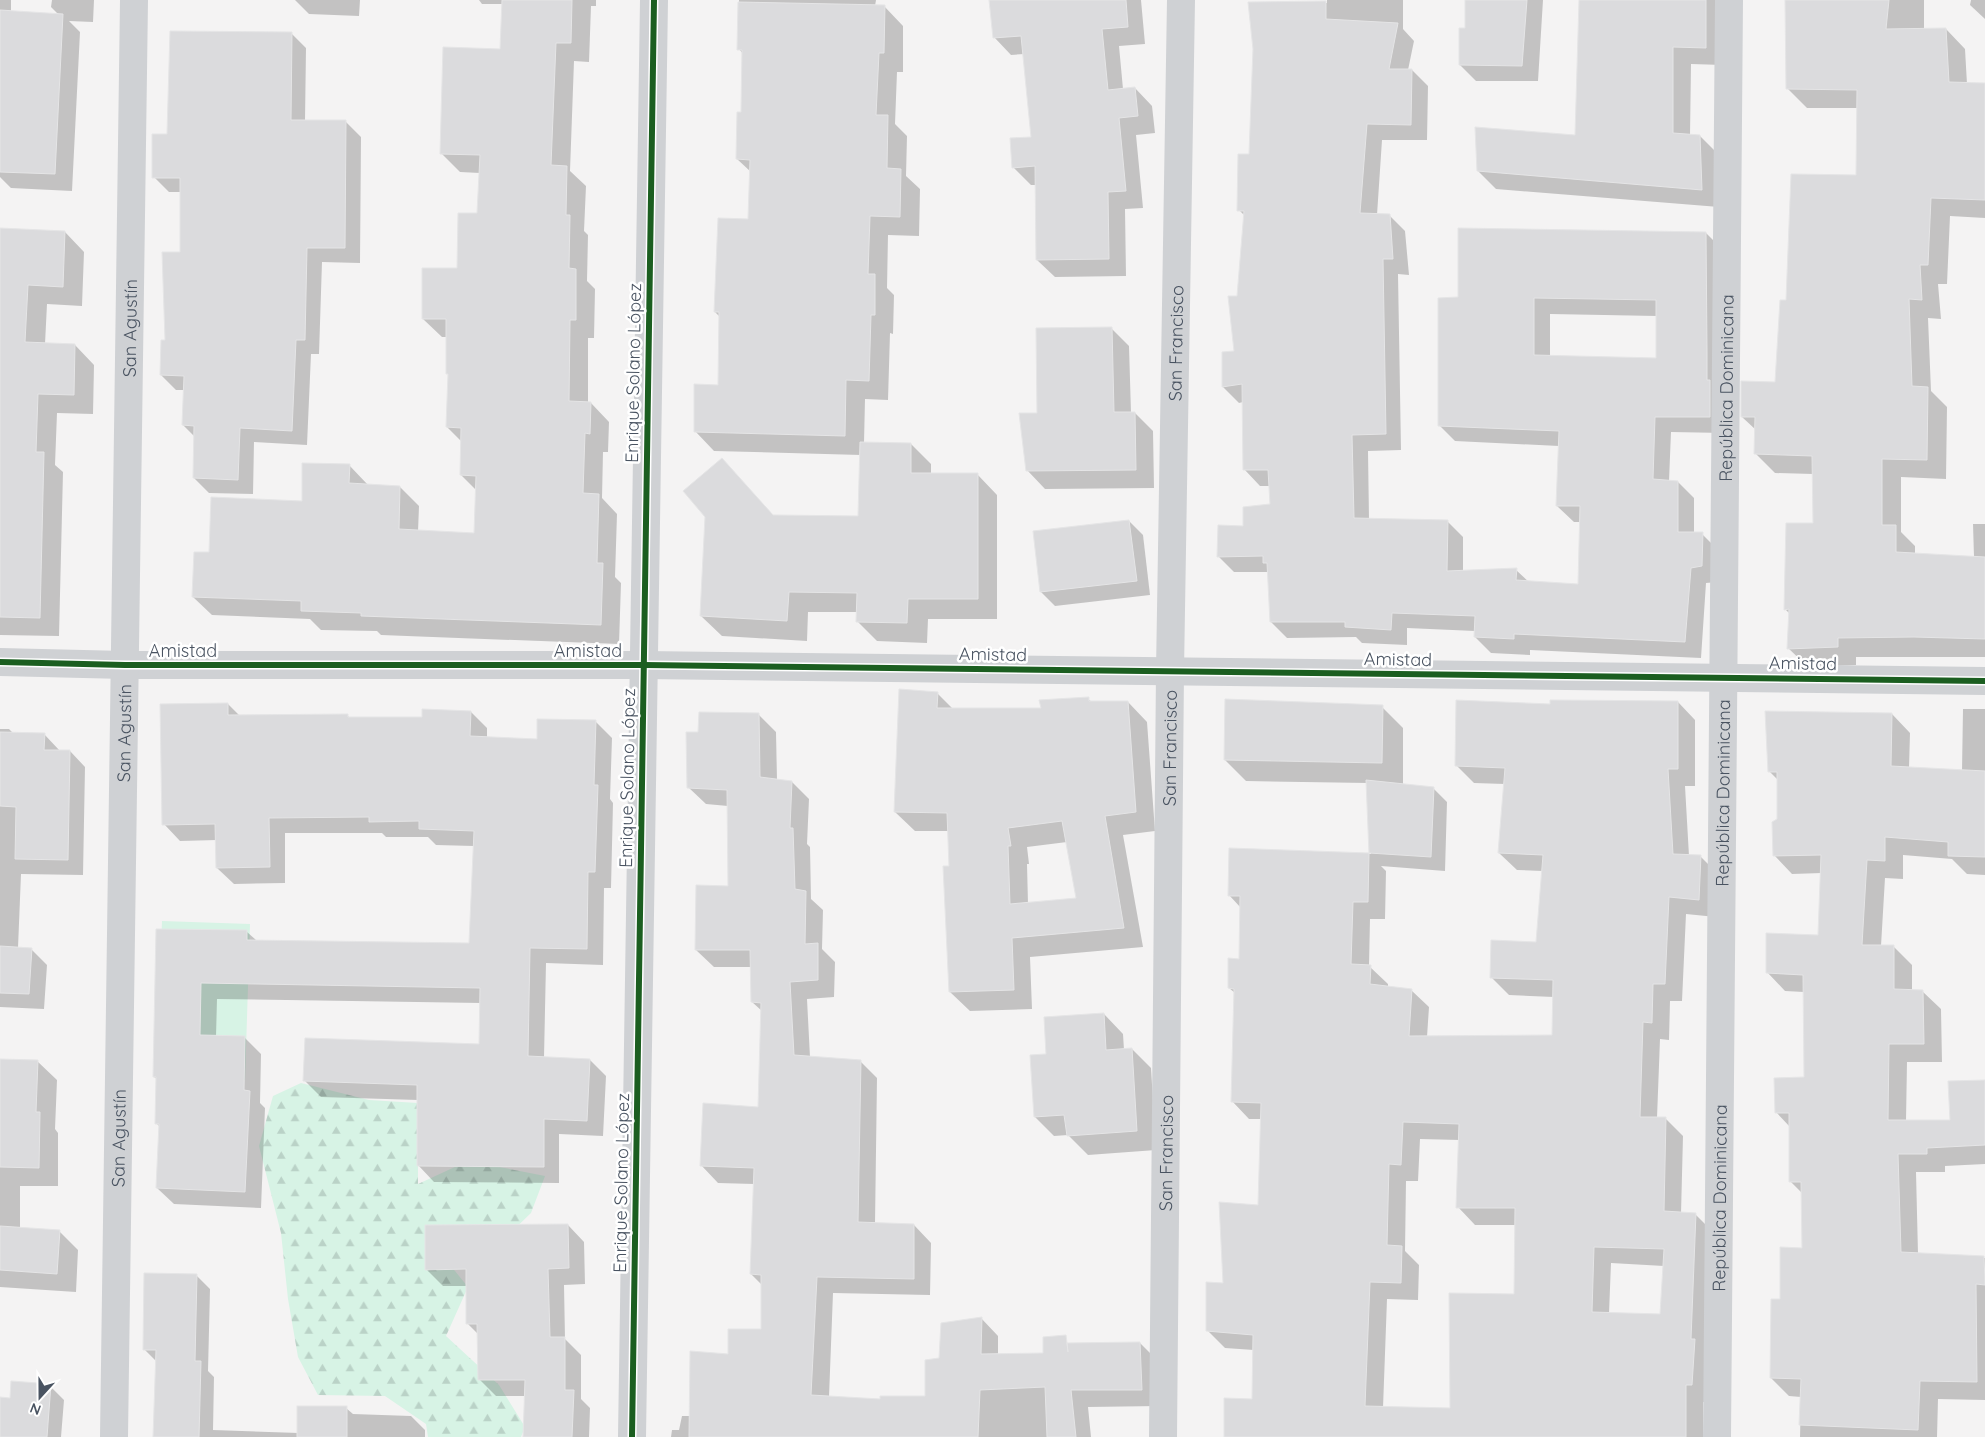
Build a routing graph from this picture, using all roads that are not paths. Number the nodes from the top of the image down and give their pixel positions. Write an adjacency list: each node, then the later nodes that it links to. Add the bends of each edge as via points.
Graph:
1 (134, 0): 6 (street, San Agustín)
2 (654, 0): 7 (street, Enrique Solano López)
3 (1181, 0): 8 (street, San Francisco)
4 (1729, 0): 9 (street, República Dominicana)
5 (0, 662): 6 (street, Amistad)
6 (125, 665): 7 (street, Amistad); 11 (street, San Agustín)
7 (644, 665): 8 (street, Amistad); 12 (street, Enrique Solano López)
8 (1170, 671): 9 (street, Amistad); 13 (street, San Francisco)
9 (1723, 677): 10 (street, Amistad); 14 (street, República Dominicana)
10 (1985, 680)
11 (114, 1437)
12 (632, 1437)
13 (1163, 1437)
14 (1716, 1437)

